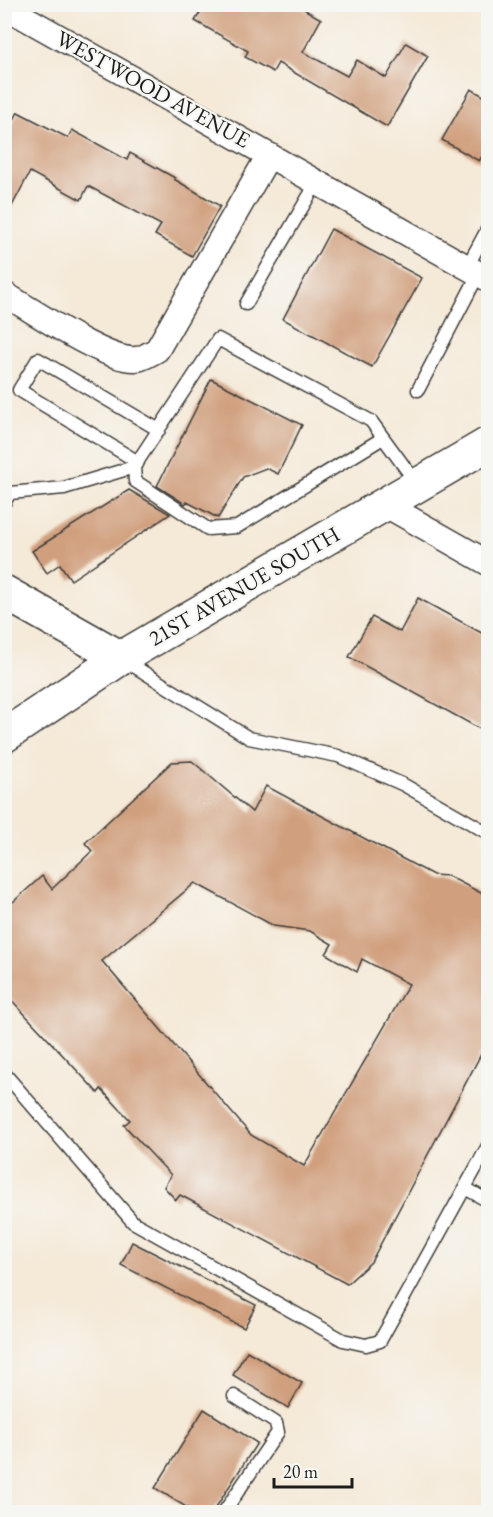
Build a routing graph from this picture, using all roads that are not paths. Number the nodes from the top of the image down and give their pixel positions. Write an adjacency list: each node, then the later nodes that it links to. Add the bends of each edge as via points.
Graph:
1 (4, 6): 2 (street, WESTWOOD AVENUE)
2 (269, 155): 3 (street, WESTWOOD AVENUE); 6 (street, WESTWOOD AVENUE, via 158,350 137,359 114,355)
3 (317, 182): 5 (street, WESTWOOD AVENUE); 7 (lane)
4 (489, 228): 5 (lane)
5 (478, 273): 8 (lane)
6 (4, 294)
7 (246, 304)
8 (418, 390)
9 (159, 430): 10 (lane, via 218,339 371,421); 12 (lane); 12 (lane, via 38,359 19,390)
10 (383, 438): 12 (lane, via 237,527 208,529 135,481); 13 (lane)
11 (489, 444): 13 (main road, 21ST AVENUE SOUTH)
12 (136, 464): 14 (lane, via 64,488 10,493)
13 (418, 485): 15 (main road, 21ST AVENUE SOUTH)
14 (4, 503)
15 (384, 504): 16 (street); 18 (main road, 21ST AVENUE SOUTH)
16 (489, 563)
17 (4, 592): 18 (main road)
18 (121, 658): 19 (main road, 21ST AVENUE SOUTH); 20 (lane, via 249,738 338,756 404,785)
19 (4, 736)
20 (489, 833)
21 (4, 1074): 23 (lane, via 133,1222 344,1340 366,1345 380,1341)
22 (489, 1146): 23 (lane)
23 (465, 1188): 24 (lane)
24 (489, 1201)
25 (234, 1396): 26 (lane, via 276,1423 278,1432)
26 (225, 1512)

